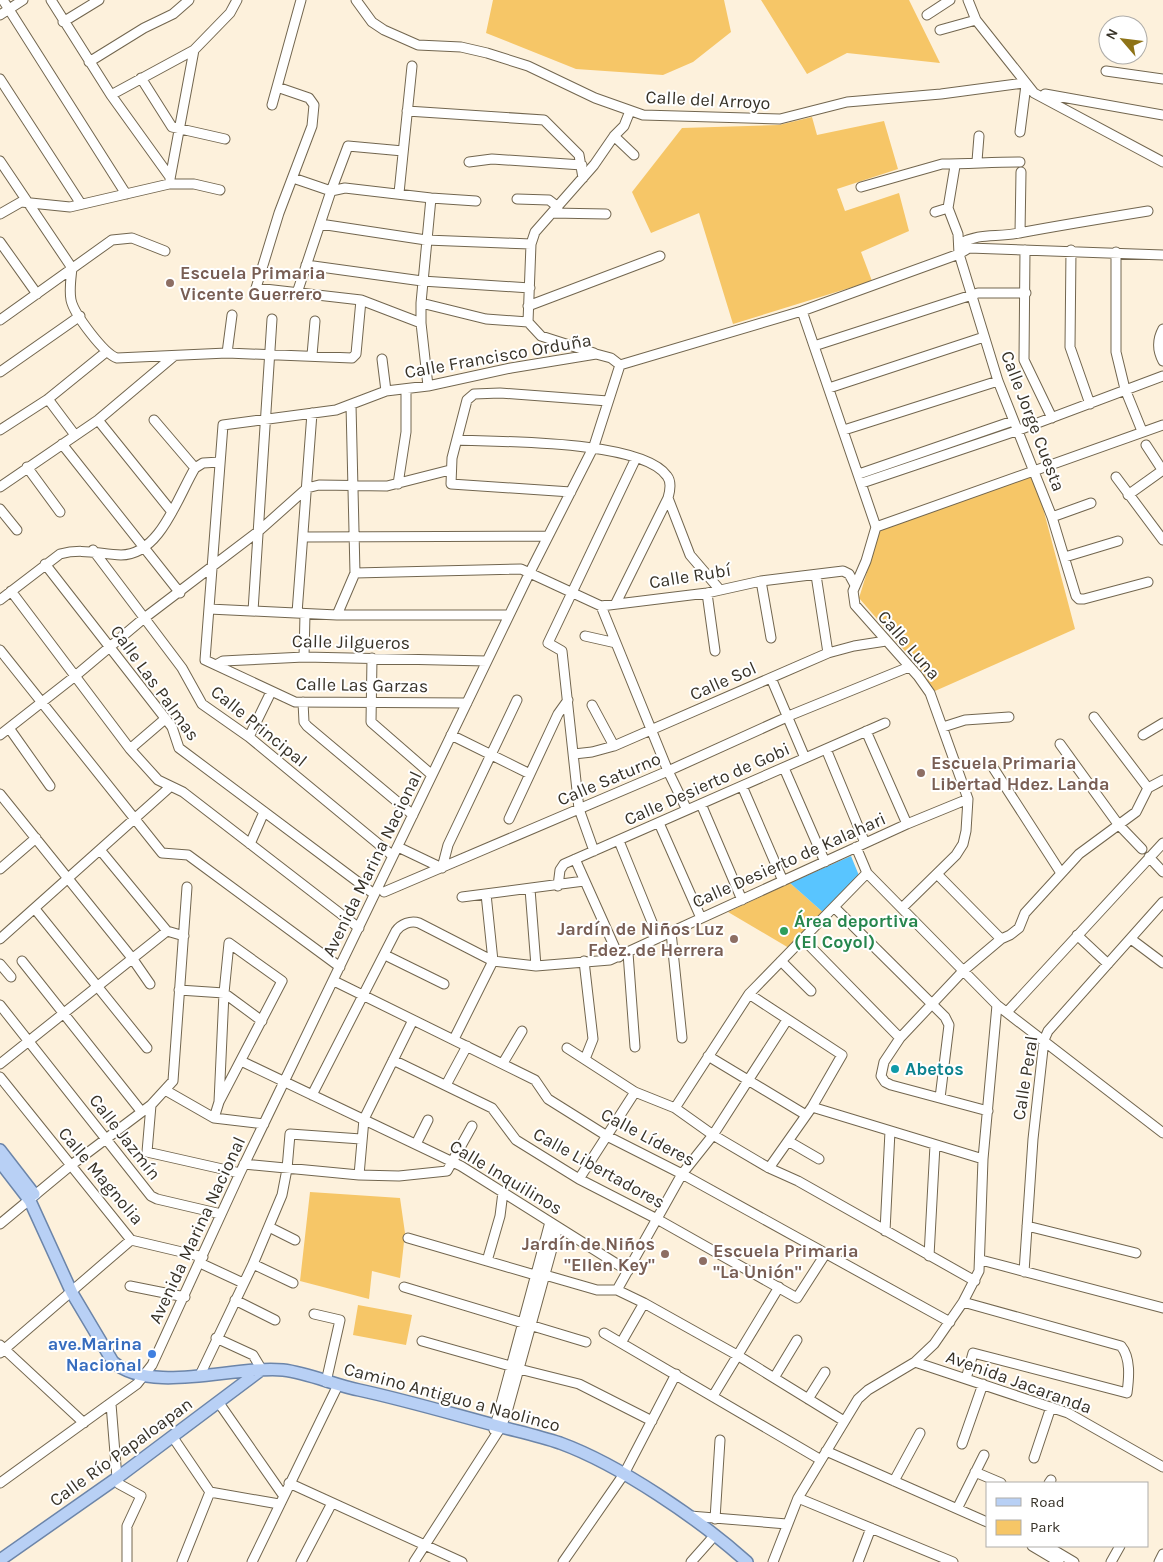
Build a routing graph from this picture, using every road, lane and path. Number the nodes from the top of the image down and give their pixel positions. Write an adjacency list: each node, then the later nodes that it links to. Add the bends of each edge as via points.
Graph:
1 (3, 0): 11 (street)
2 (23, 0): 11 (street)
3 (51, 0): 15 (street)
4 (99, 0): 15 (street)
5 (189, 0): 18 (street, via 173,14)
6 (237, 0): 17 (street, via 230,13)
7 (301, 0): 25 (street)
8 (356, 0): 30 (street, Calle del Arroyo, via 364,14 378,26 418,45 461,47 487,53 528,66)
9 (950, 0): 13 (street)
10 (968, 0): 14 (street)
11 (9, 9): 12 (street); 53 (street)
12 (0, 15)
13 (926, 15)
14 (976, 20): 16 (street); 24 (street)
15 (63, 22): 18 (street)
16 (940, 30)
17 (194, 50): 22 (street); 32 (street)
18 (89, 62): 27 (street)
19 (412, 66): 29 (street)
20 (1106, 71): 23 (street)
21 (0, 78): 59 (street)
22 (141, 78): 27 (street); 32 (street, via 169,125)
23 (1163, 78)
24 (1025, 84): 26 (street); 30 (street, Calle del Arroyo, via 848,102 780,119 659,117); 33 (street)
25 (277, 87): 28 (street); 47 (street, via 309,98 314,105 312,126)
26 (1034, 93): 31 (street); 43 (street)
27 (111, 95): 49 (street)
28 (272, 105)
29 (407, 111): 37 (street); 44 (street, via 544,120 579,156)
30 (630, 111): 34 (street, via 624,126)
31 (1163, 114)
32 (178, 130): 36 (street); 49 (street)
33 (1020, 132)
34 (614, 136): 38 (street); 48 (street)
35 (979, 136): 40 (street)
36 (225, 139)
37 (403, 151): 52 (street, via 348,146); 54 (street)
38 (634, 155)
39 (0, 161): 58 (street)
40 (976, 161): 42 (street); 45 (street)
41 (469, 162): 44 (street, via 492,159)
42 (1020, 162)
43 (1163, 162)
44 (582, 165): 48 (street)
45 (955, 166): 50 (street, via 942,164); 60 (street)
46 (1021, 172): 67 (street)
47 (292, 178): 52 (street); 83 (street, via 256,288)
48 (583, 178): 61 (street)
49 (170, 181): 51 (street); 53 (street)
50 (861, 187)
51 (220, 190)
52 (331, 191): 54 (street, via 345,188); 66 (street)
53 (126, 194): 59 (street)
54 (399, 194): 55 (street)
55 (431, 198): 57 (street); 68 (street)
56 (517, 200): 61 (street, via 549,200)
57 (476, 201)
58 (27, 203): 59 (street, via 63,208); 64 (street, via 16,204); 80 (street)
59 (81, 204)
60 (948, 208): 63 (street); 71 (street, Calle Jorge Cuesta)
61 (555, 210): 65 (street); 70 (street, via 535,232)
62 (1148, 211): 67 (street)
63 (935, 212)
64 (0, 214)
65 (606, 214)
66 (320, 224): 68 (street); 79 (street)
67 (1020, 233): 71 (street, via 976,236)
68 (426, 240): 70 (street); 81 (street)
69 (0, 242): 85 (street)
70 (531, 244): 82 (street)
71 (959, 244): 76 (street, Calle Jorge Cuesta)
72 (1025, 250): 73 (street); 76 (street, via 969,248); 84 (street)
73 (1070, 250): 75 (street); 120 (street, via 1070,347)
74 (166, 252): 80 (street, via 140,240 122,238 103,246)
75 (1116, 252): 77 (street); 116 (street, via 1116,352)
76 (960, 254): 86 (street, Calle Jorge Cuesta); 90 (street)
77 (1163, 255)
78 (660, 256): 89 (street)
79 (306, 265): 81 (street); 83 (street)
80 (72, 268): 85 (street); 92 (street, via 72,302)
81 (422, 281): 82 (street); 88 (street)
82 (530, 288): 89 (street)
83 (297, 293): 87 (street)
84 (1026, 293): 86 (street, via 993,291); 123 (street, via 1024,360)
85 (37, 294): 94 (street)
86 (971, 295): 99 (street, Calle Jorge Cuesta); 100 (street)
87 (361, 300): 97 (street); 106 (street, via 355,356)
88 (421, 302): 96 (street, via 486,318); 97 (street)
89 (528, 306): 96 (street)
90 (802, 311): 100 (street); 109 (street)
91 (232, 315): 102 (street)
92 (80, 316): 101 (street); 110 (street)
93 (272, 319): 103 (street)
94 (0, 320)
95 (315, 321): 106 (street)
96 (528, 322): 104 (street, via 541,336)
97 (421, 323): 113 (street)
98 (1163, 329): 108 (street, via 1158,346)
99 (984, 338): 112 (street, Calle Jorge Cuesta); 114 (street)
100 (814, 346): 114 (street)
101 (106, 352): 105 (street, via 117,358); 118 (street)
102 (226, 353): 103 (street); 105 (street)
103 (270, 354): 106 (street); 124 (street)
104 (596, 354): 109 (street, Calle Francisco Orduña, via 611,358); 113 (street, Calle Francisco Orduña)
105 (174, 356): 125 (street)
106 (312, 356)
107 (382, 359): 117 (street)
108 (1163, 361)
109 (620, 365): 119 (street, Avenida Marina Nacional)
110 (0, 372)
111 (1163, 376): 116 (street)
112 (998, 381): 127 (street, Calle Jorge Cuesta); 130 (street)
113 (428, 386): 115 (street, Calle Francisco Orduña)
114 (829, 388): 130 (street)
115 (406, 389): 117 (street, Calle Francisco Orduña); 147 (street, via 406,432)
116 (1125, 389): 120 (street); 132 (street)
117 (386, 391): 121 (street, Calle Francisco Orduña)
118 (48, 399): 129 (street); 133 (street)
119 (608, 401): 134 (street, via 500,393 470,396); 137 (street, Avenida Marina Nacional)
120 (1090, 404): 123 (street)
121 (351, 405): 122 (street, Calle Francisco Orduña); 148 (street)
122 (312, 413): 124 (street, Calle Francisco Orduña); 150 (street)
123 (1052, 418): 131 (street)
124 (266, 419): 139 (street, Calle Francisco Orduña, via 223,425); 161 (street)
125 (98, 420): 133 (street); 157 (street)
126 (154, 420): 141 (street)
127 (1013, 421): 131 (street, Calle Jorge Cuesta); 146 (street)
128 (1163, 425): 132 (street)
129 (0, 430)
130 (844, 430): 146 (street)
131 (1016, 431): 144 (street, Calle Jorge Cuesta); 146 (street)
132 (1142, 431): 144 (street)
133 (75, 435): 135 (street)
134 (456, 440): 137 (street); 142 (street)
135 (62, 444): 140 (street); 167 (street)
136 (1146, 445): 143 (street)
137 (594, 446): 138 (street); 151 (street, Avenida Marina Nacional)
138 (636, 458): 153 (street, via 668,476); 179 (street)
139 (220, 462): 141 (street, via 203,463); 171 (street)
140 (27, 467): 149 (street); 156 (street)
141 (195, 468): 157 (street)
142 (450, 470): 147 (street); 151 (street, via 451,484)
143 (1163, 470): 152 (street)
144 (1035, 471): 158 (street, Calle Jorge Cuesta); 159 (street)
145 (1116, 477): 152 (street)
146 (861, 478): 159 (street)
147 (398, 484): 148 (street)
148 (352, 486): 150 (street); 164 (street)
149 (0, 487)
150 (308, 488): 161 (street); 163 (street)
151 (571, 492): 162 (street, Avenida Marina Nacional)
152 (1128, 495): 165 (street)
153 (668, 498): 178 (street, via 690,555); 184 (street)
154 (1091, 502): 158 (street)
155 (0, 509): 160 (street)
156 (60, 512)
157 (172, 512): 167 (street, via 156,537)
158 (1052, 517): 169 (street, Calle Jorge Cuesta)
159 (876, 527): 177 (street, Calle Luna)
160 (17, 530)
161 (260, 530): 171 (street); 187 (street)
162 (548, 536): 164 (street); 172 (street, Avenida Marina Nacional)
163 (304, 538): 164 (street); 188 (street)
164 (354, 538): 173 (street)
165 (1163, 540)
166 (1118, 541): 169 (street)
167 (143, 548): 168 (street, via 128,554); 182 (street)
168 (94, 550): 170 (street, via 70,551); 191 (street, Calle Principal)
169 (1065, 557): 176 (street, Calle Jorge Cuesta, via 1079,599)
170 (45, 564): 180 (street); 196 (street, Calle Las Palmas)
171 (212, 568): 182 (street); 186 (street)
172 (530, 572): 173 (street, via 521,569); 179 (street); 190 (street, Avenida Marina Nacional)
173 (355, 573): 189 (street)
174 (816, 575): 175 (street, Calle Rubí); 177 (street, Calle Rubí, via 846,572); 199 (street)
175 (761, 581): 178 (street, Calle Rubí); 193 (street)
176 (1148, 582)
177 (855, 585): 194 (street, Calle Luna, via 855,606)
178 (720, 590): 181 (street, Calle Rubí)
179 (572, 591): 185 (street); 209 (street, via 548,643 562,651)
180 (11, 592): 183 (street); 205 (street)
181 (707, 592): 184 (street, Calle Rubí); 198 (street)
182 (180, 593): 191 (street)
183 (0, 600)
184 (616, 603): 185 (street, Calle Rubí)
185 (601, 606): 195 (street)
186 (209, 609): 187 (street); 203 (street, Calle Las Garzas, via 205,660)
187 (253, 611): 188 (street)
188 (301, 613): 189 (street); 200 (street)
189 (336, 614): 190 (street)
190 (509, 615): 202 (street, Avenida Marina Nacional)
191 (143, 619): 196 (street); 227 (street, Calle Principal, via 182,668 198,700)
192 (586, 636): 195 (street)
193 (772, 638)
194 (886, 641): 199 (street, Calle Sol); 204 (street, Calle Luna)
195 (616, 643): 222 (street)
196 (111, 647): 205 (street); 218 (street, Calle Las Palmas)
197 (0, 650): 212 (street)
198 (715, 651)
199 (828, 653): 206 (street, Calle Sol)
200 (304, 658): 201 (street, Calle Jilgueros); 203 (street, Calle Jilgueros, via 224,661)
201 (372, 658): 202 (street, Calle Jilgueros); 211 (street)
202 (487, 661): 213 (street, Avenida Marina Nacional)
203 (216, 665): 207 (street, Calle Las Garzas)
204 (909, 667): 215 (street, Calle Saturno); 221 (street, Calle Luna, via 930,693)
205 (74, 678): 212 (street); 230 (street)
206 (771, 678): 215 (street); 222 (street, Calle Sol)
207 (271, 692): 210 (street, Calle Las Garzas); 227 (street)
208 (516, 700): 233 (street)
209 (568, 700): 232 (street); 238 (street, via 558,714)
210 (303, 702): 211 (street, Calle Las Garzas); 251 (street, via 304,722 316,736)
211 (371, 702): 213 (street, Calle Las Garzas); 239 (street, via 371,722)
212 (40, 703): 223 (street); 253 (street)
213 (467, 703): 226 (street, Avenida Marina Nacional)
214 (592, 705): 229 (street)
215 (789, 716): 234 (street); 237 (street, Calle Saturno)
216 (1009, 717): 221 (street, via 964,720)
217 (1094, 717): 244 (street)
218 (165, 719): 230 (street); 250 (street, Calle Las Palmas, via 175,732 179,748)
219 (885, 723): 224 (street, Calle Desierto de Gobi)
220 (1163, 723): 225 (street)
221 (943, 727): 246 (street, Calle Luna)
222 (652, 729): 229 (street, Calle Sol); 237 (street)
223 (4, 730): 241 (street)
224 (866, 731): 231 (street, Calle Desierto de Gobi); 255 (street)
225 (1143, 734)
226 (452, 735): 233 (street); 239 (street, Avenida Marina Nacional)
227 (249, 736): 266 (street, Calle Principal)
228 (1060, 744): 256 (street)
229 (614, 746): 232 (street, Calle Sol)
230 (130, 749): 243 (street, via 158,780)
231 (826, 749): 234 (street, Calle Desierto de Gobi); 261 (street)
232 (574, 754): 248 (street)
233 (491, 755): 238 (street); 270 (street, via 448,845)
234 (805, 758): 235 (street, Calle Desierto de Gobi)
235 (784, 768): 242 (street, Calle Desierto de Gobi); 269 (street)
236 (994, 770): 274 (street)
237 (668, 771): 248 (street, Calle Saturno); 249 (street)
238 (530, 774): 252 (street)
239 (432, 775): 251 (street, Avenida Marina Nacional)
240 (1163, 780): 244 (street)
241 (50, 786)
242 (742, 786): 247 (street, Calle Desierto de Gobi); 278 (street)
243 (170, 787): 253 (street); 260 (street, via 183,792)
244 (1148, 788): 256 (street, via 1136,812)
245 (0, 794): 257 (street)
246 (968, 799): 255 (street, Calle Desierto de Kalahari); 275 (street, Calle Luna, via 963,844)
247 (701, 804): 249 (street, Calle Desierto de Gobi); 285 (street)
248 (579, 809): 265 (street); 270 (street, Calle Saturno)
249 (687, 810): 254 (street, Calle Desierto de Gobi)
250 (264, 812): 260 (street); 282 (street, Calle Las Palmas)
251 (413, 815): 262 (street, Avenida Marina Nacional)
252 (509, 819)
253 (135, 820): 264 (street); 313 (street, via 162,853 188,855)
254 (659, 823): 258 (street, Calle Desierto de Gobi); 290 (street)
255 (907, 824): 261 (street, Calle Desierto de Kalahari)
256 (1118, 824): 263 (street); 274 (street)
257 (36, 838): 271 (street); 276 (street)
258 (619, 841): 265 (street, Calle Desierto de Gobi); 296 (street)
259 (1163, 843): 267 (street)
260 (250, 844): 291 (street)
261 (861, 845): 269 (street, Calle Desierto de Kalahari); 273 (street)
262 (398, 847): 266 (street, Avenida Marina Nacional); 270 (street)
263 (1142, 849)
264 (101, 851): 276 (street); 292 (street)
265 (594, 851): 268 (street, Calle Desierto de Gobi)
266 (393, 856): 282 (street, Avenida Marina Nacional)
267 (1149, 856): 272 (street); 294 (street)
268 (575, 859): 277 (street); 279 (street, Calle Desierto de Gobi, via 560,870)
269 (825, 862): 278 (street, Calle Desierto de Kalahari)
270 (442, 868): 282 (street, Calle Saturno)
271 (0, 869)
272 (1163, 872)
273 (868, 873): 287 (street); 288 (street)
274 (1061, 873): 298 (street, via 1025,913 1019,928)
275 (937, 874): 288 (street); 298 (street)
276 (68, 879): 289 (street); 304 (street)
277 (584, 881): 279 (street); 303 (street)
278 (783, 881): 285 (street, Calle Desierto de Kalahari)
279 (558, 886): 281 (street)
280 (187, 887): 295 (street)
281 (530, 889): 283 (street); 312 (street)
282 (379, 893): 291 (street, Avenida Marina Nacional)
283 (486, 894): 284 (street); 306 (street)
284 (462, 897)
285 (742, 900): 290 (street, Calle Desierto de Kalahari)
286 (1163, 902): 299 (street, Calle Peral)
287 (835, 908): 300 (street); 325 (street)
288 (902, 908): 314 (street)
289 (35, 909): 297 (street); 319 (street)
290 (701, 918): 293 (street, Calle Desierto de Kalahari)
291 (359, 928): 313 (street, Avenida Marina Nacional)
292 (167, 932): 295 (street); 304 (street)
293 (671, 932): 296 (street, Calle Desierto de Kalahari); 334 (street)
294 (1077, 935): 311 (street); 328 (street)
295 (184, 936): 320 (street)
296 (658, 937): 301 (street, Calle Desierto de Kalahari)
297 (0, 939)
298 (1001, 939): 314 (street)
299 (1130, 939): 309 (street); 311 (street, Calle Peral)
300 (804, 940): 308 (street); 335 (street)
301 (628, 953): 303 (street, Calle Desierto de Kalahari); 340 (street)
302 (385, 955): 306 (street, Calle Desierto de Kalahari, via 398,928 415,922); 318 (street); 324 (street, Calle Desierto de Kalahari)
303 (619, 957): 307 (street, Calle Desierto de Kalahari)
304 (132, 958): 317 (street); 319 (street)
305 (22, 961): 329 (street)
306 (493, 961): 312 (street, Calle Desierto de Kalahari); 336 (street)
307 (584, 961): 312 (street, Calle Desierto de Kalahari); 344 (street, via 593,1039)
308 (781, 961): 321 (street); 323 (street)
309 (1163, 963)
310 (0, 964): 315 (street)
311 (1108, 964): 337 (street, Calle Peral, via 1048,1031)
312 (536, 966)
313 (340, 967): 316 (street, Avenida Marina Nacional)
314 (963, 971): 325 (street); 327 (street)
315 (11, 976)
316 (334, 981): 324 (street, Calle Líderes); 350 (street, Avenida Marina Nacional)
317 (150, 984)
318 (444, 984)
319 (97, 986): 329 (street); 341 (street)
320 (180, 990): 322 (street); 353 (street, via 173,1081)
321 (811, 991)
322 (224, 993): 332 (street); 332 (street, via 230,943 282,981); 357 (street)
323 (749, 994): 331 (street); 343 (street)
324 (364, 996): 330 (street, Calle Líderes); 355 (street, Calle Desierto de Kalahari)
325 (931, 1004): 335 (street); 356 (street, via 949,1025)
326 (0, 1005): 338 (street, Calle Jazmín)
327 (997, 1005): 328 (street); 362 (street)
328 (1007, 1012): 337 (street)
329 (64, 1014): 338 (street); 361 (street)
330 (413, 1020): 336 (street, Calle Líderes); 345 (street)
331 (787, 1020): 351 (street); 359 (street, via 842,1055)
332 (262, 1021): 346 (street)
333 (522, 1031): 347 (street)
334 (682, 1038)
335 (900, 1038): 356 (street, via 881,1070 885,1082)
336 (454, 1039): 339 (street, Calle Líderes)
337 (1044, 1040): 370 (street); 396 (street, Calle Peral)
338 (29, 1041): 348 (street); 373 (street, Calle Jazmín)
339 (467, 1046): 347 (street, Calle Líderes); 352 (street)
340 (635, 1047)
341 (147, 1048)
342 (567, 1048): 344 (street)
343 (708, 1056): 351 (street); 360 (street)
344 (585, 1059): 354 (street)
345 (393, 1060): 352 (street, Calle Libertadores); 365 (street)
346 (241, 1061): 350 (street, Calle Inquilinos); 357 (street)
347 (503, 1063): 372 (street, Calle Líderes, via 535,1080 548,1099)
348 (0, 1064)
349 (0, 1077): 383 (street, Calle Magnolia)
350 (284, 1082): 355 (street, Calle Inquilinos); 367 (street, Avenida Marina Nacional)
351 (749, 1082): 363 (street); 371 (street)
352 (446, 1085): 389 (street, Calle Libertadores, via 492,1108 516,1140)
353 (165, 1090): 358 (street); 364 (street)
354 (635, 1092): 360 (street); 372 (street)
355 (312, 1095): 365 (street, Calle Inquilinos)
356 (940, 1098): 362 (street)
357 (219, 1102): 364 (street)
358 (151, 1104): 361 (street); 385 (street, via 147,1152)
359 (812, 1107): 363 (street); 369 (street)
360 (675, 1108): 371 (street)
361 (141, 1111): 373 (street)
362 (988, 1112): 379 (street)
363 (806, 1115): 375 (street)
364 (214, 1118): 367 (street)
365 (364, 1119): 374 (street); 376 (street, Calle Inquilinos)
366 (428, 1120): 376 (street)
367 (264, 1124): 385 (street, Avenida Marina Nacional)
368 (472, 1126): 382 (street)
369 (890, 1131): 377 (street); 399 (street)
370 (1163, 1133)
371 (713, 1135): 384 (street); 387 (street)
372 (606, 1136): 387 (street, Calle Líderes); 389 (street)
373 (106, 1138): 383 (street); 392 (street, Calle Jazmín, via 157,1200)
374 (361, 1139): 386 (street, via 290,1134); 388 (street)
375 (788, 1141): 380 (street); 384 (street)
376 (416, 1144): 382 (street, Calle Inquilinos)
377 (935, 1145): 379 (street); 405 (street)
378 (0, 1150): 391 (main road, Camino Antiguo a Naolinco)
379 (984, 1159): 407 (street)
380 (819, 1160)
381 (0, 1162): 391 (main road, Camino Antiguo a Naolinco)
382 (453, 1162): 388 (street, via 447,1171 399,1176); 390 (street, Calle Inquilinos)
383 (70, 1166): 391 (street); 401 (street, Calle Magnolia)
384 (769, 1168): 399 (street)
385 (242, 1169): 386 (street); 392 (street, Avenida Marina Nacional)
386 (287, 1169): 388 (street); 397 (street, via 282,1196)
387 (682, 1174): 393 (street); 403 (street, Calle Líderes)
388 (359, 1175)
389 (579, 1179): 393 (street, Calle Libertadores)
390 (504, 1192): 394 (street, Calle Inquilinos); 408 (street)
391 (33, 1198): 395 (street); 420 (main road, Camino Antiguo a Naolinco)
392 (222, 1214): 406 (street, Avenida Marina Nacional)
393 (657, 1219): 410 (street); 419 (street, Calle Libertadores)
394 (550, 1222): 398 (street, Calle Inquilinos); 412 (street)
395 (0, 1224)
396 (1027, 1226): 404 (street); 411 (street, Calle Peral)
397 (269, 1227): 402 (street); 409 (street)
398 (558, 1227): 410 (street, Calle Inquilinos); 413 (street)
399 (885, 1231): 405 (street)
400 (408, 1238): 408 (street)
401 (131, 1240): 406 (street, Calle Magnolia); 420 (street)
402 (295, 1240)
403 (826, 1253): 419 (street, Calle Libertadores, via 797,1298); 430 (street, Calle Líderes)
404 (1136, 1253)
405 (929, 1256): 414 (street)
406 (202, 1260): 416 (street, Calle Magnolia); 422 (street, Avenida Marina Nacional)
407 (981, 1260): 411 (street); 414 (street)
408 (487, 1261): 412 (street)
409 (253, 1264): 415 (street); 416 (street)
410 (628, 1271): 421 (street)
411 (1024, 1272): 426 (street)
412 (535, 1275): 429 (street)
413 (545, 1276): 421 (street, via 597,1290); 431 (street)
414 (975, 1281): 424 (street)
415 (292, 1283)
416 (243, 1284): 423 (street)
417 (130, 1286): 422 (street)
418 (404, 1287): 429 (street)
419 (779, 1287): 439 (street)
420 (75, 1290): 438 (street); 445 (main road, Camino Antiguo a Naolinco, via 113,1362 131,1373)
421 (617, 1290): 425 (street)
422 (185, 1297): 445 (street, Avenida Marina Nacional)
423 (235, 1300): 428 (street); 433 (street)
424 (963, 1302): 430 (street); 448 (street, via 1121,1346 1130,1376 1127,1393 973,1353)
425 (644, 1303): 437 (street); 439 (street)
426 (1163, 1308)
427 (314, 1314): 449 (street, via 340,1320)
428 (275, 1320)
429 (522, 1322): 431 (street); 441 (street)
430 (950, 1322): 440 (street)
431 (531, 1326): 436 (street); 441 (street)
432 (604, 1334): 437 (street)
433 (216, 1338): 442 (street, via 253,1355); 446 (street)
434 (797, 1340): 447 (street)
435 (422, 1341): 441 (street)
436 (586, 1342)
437 (621, 1343): 444 (street)
438 (2, 1349): 459 (street)
439 (736, 1355): 447 (street); 452 (street)
440 (915, 1362): 448 (street, Avenida Jacaranda); 458 (street, via 868,1390)
441 (515, 1368): 457 (street, via 579,1384); 460 (street)
442 (262, 1370): 446 (main road, Camino Antiguo a Naolinco); 449 (main road, Camino Antiguo a Naolinco, via 294,1372); 454 (main road, Calle Río Papaloapan)
443 (825, 1372): 453 (street)
444 (676, 1374): 452 (street); 457 (street)
445 (145, 1375): 446 (main road, Camino Antiguo a Naolinco); 455 (street, Avenida Marina Nacional)
446 (200, 1375)
447 (774, 1378): 453 (street)
448 (966, 1379): 450 (street, Avenida Jacaranda)
449 (326, 1382): 451 (main road, Camino Antiguo a Naolinco)
450 (983, 1384): 456 (street, Avenida Jacaranda); 464 (street)
451 (338, 1385): 460 (main road, Camino Antiguo a Naolinco, via 415,1402); 476 (street)
452 (713, 1396): 468 (street)
453 (808, 1399): 458 (street)
454 (219, 1403): 462 (main road, Calle Río Papaloapan); 478 (street)
455 (112, 1404): 459 (street, Avenida Marina Nacional); 472 (street)
456 (1051, 1407): 467 (street); 469 (street, Avenida Jacaranda, via 1084,1420)
457 (652, 1421): 471 (street)
458 (844, 1421): 465 (street)
459 (84, 1423): 475 (street, Avenida Marina Nacional)
460 (498, 1426): 471 (main road, Camino Antiguo a Naolinco, via 560,1443); 490 (street)
461 (920, 1433): 473 (street)
462 (172, 1436): 472 (main road, Calle Río Papaloapan); 477 (street)
463 (720, 1440): 485 (street)
464 (962, 1444)
465 (826, 1451): 468 (street); 473 (street)
466 (984, 1455): 470 (street)
467 (1034, 1458)
468 (821, 1460): 479 (street)
469 (1163, 1467)
470 (975, 1472): 474 (street); 482 (street)
471 (624, 1474): 483 (main road, Camino Antiguo a Naolinco); 503 (street)
472 (117, 1478): 495 (main road, Calle Río Papaloapan); 497 (street, via 125,1488 141,1496 127,1526)
473 (894, 1481): 482 (street)
474 (998, 1482)
475 (0, 1483)
476 (289, 1483): 478 (street); 480 (street)
477 (210, 1492): 481 (street); 498 (street)
478 (283, 1495): 481 (street)
479 (798, 1498): 487 (street); 488 (street)
480 (332, 1503): 490 (street); 500 (street)
481 (278, 1504): 499 (street)
482 (958, 1507): 484 (street); 486 (street, via 962,1512)
483 (687, 1516): 485 (street); 489 (main road, Camino Antiguo a Naolinco)
484 (986, 1516)
485 (715, 1518): 487 (street)
486 (986, 1522)
487 (787, 1524): 506 (street)
488 (871, 1528): 496 (street); 507 (street)
489 (715, 1536): 504 (street); 505 (main road, Camino Antiguo a Naolinco)
490 (425, 1545): 501 (street); 502 (street)
491 (1039, 1547): 493 (street)
492 (1119, 1547): 510 (street)
493 (1052, 1549): 508 (street); 509 (street)
494 (1163, 1554): 511 (street)
495 (0, 1560)
496 (948, 1560)
497 (127, 1562)
498 (182, 1562)
499 (252, 1562)
500 (301, 1562)
501 (414, 1562)
502 (462, 1562)
503 (562, 1562)
504 (692, 1562)
505 (747, 1562)
506 (772, 1562)
507 (858, 1562)
508 (1060, 1562)
509 (1074, 1562)
510 (1110, 1562)
511 (1159, 1562)

